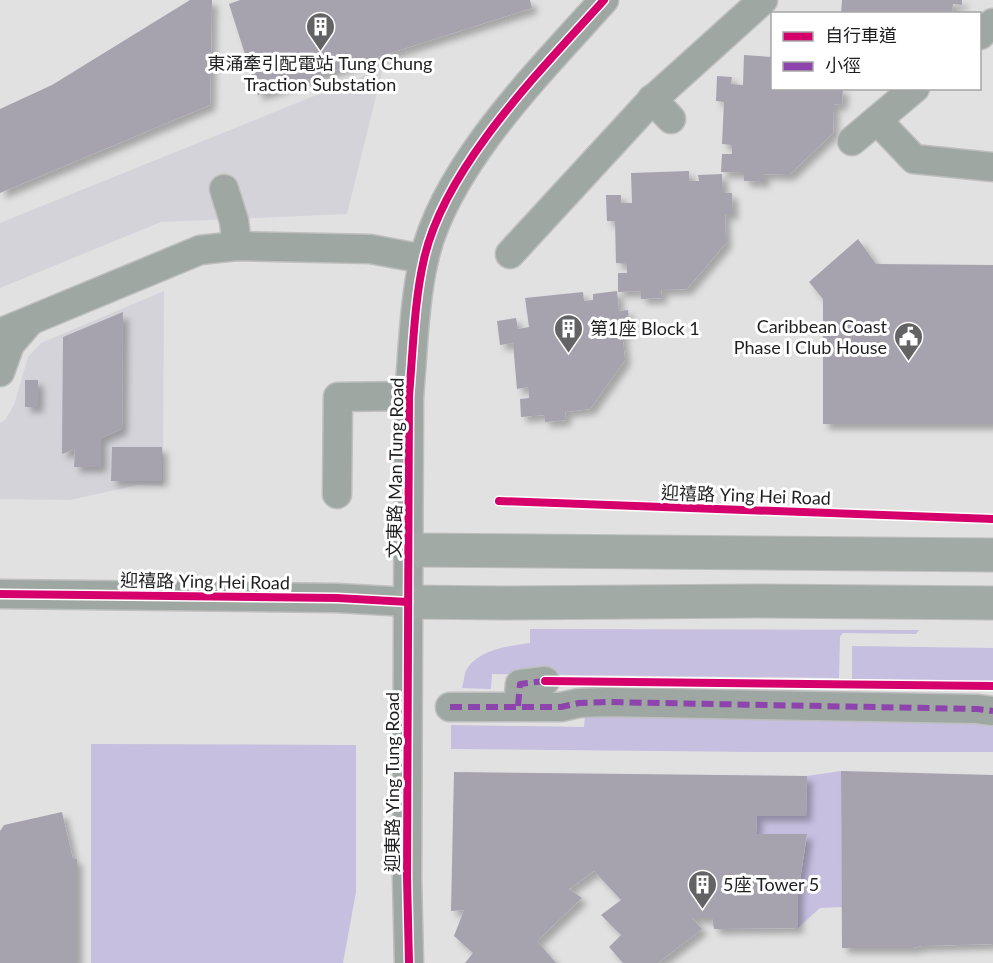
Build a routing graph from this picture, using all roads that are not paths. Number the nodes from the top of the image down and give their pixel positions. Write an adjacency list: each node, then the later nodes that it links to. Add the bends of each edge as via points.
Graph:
1 (604, 0): 12 (street, 文東路 Man Tung Road, via 481,143 440,212)
2 (763, 0): 11 (street, via 662,109)
3 (993, 23): 4 (street)
4 (981, 33)
5 (913, 90): 6 (street)
6 (877, 120): 7 (street); 8 (street, via 914,159)
7 (852, 141)
8 (993, 167)
9 (224, 189): 10 (street)
10 (237, 246): 12 (street, via 370,249); 13 (street, via 200,250)
11 (510, 254)
12 (424, 259): 16 (street, 文東路 Man Tung Road)
13 (29, 322): 14 (street); 15 (street, via 10,344)
14 (0, 333)
15 (0, 372)
16 (409, 396): 17 (street, via 338,397); 18 (street, 文東路 Man Tung Road)
17 (337, 494)
18 (409, 550): 19 (main road); 21 (street, 文東路 Man Tung Road)
19 (993, 555)
20 (0, 594): 21 (street, 迎禧路 Ying Hei Road)
21 (408, 602): 22 (main road, 迎禧路 Ying Hei Road); 27 (street, 迎東路 Ying Tung Road)
22 (993, 603)
23 (545, 681): 24 (street, via 520,684)
24 (518, 706): 25 (street); 26 (street, via 607,702)
25 (450, 708)
26 (993, 711)
27 (409, 963)

